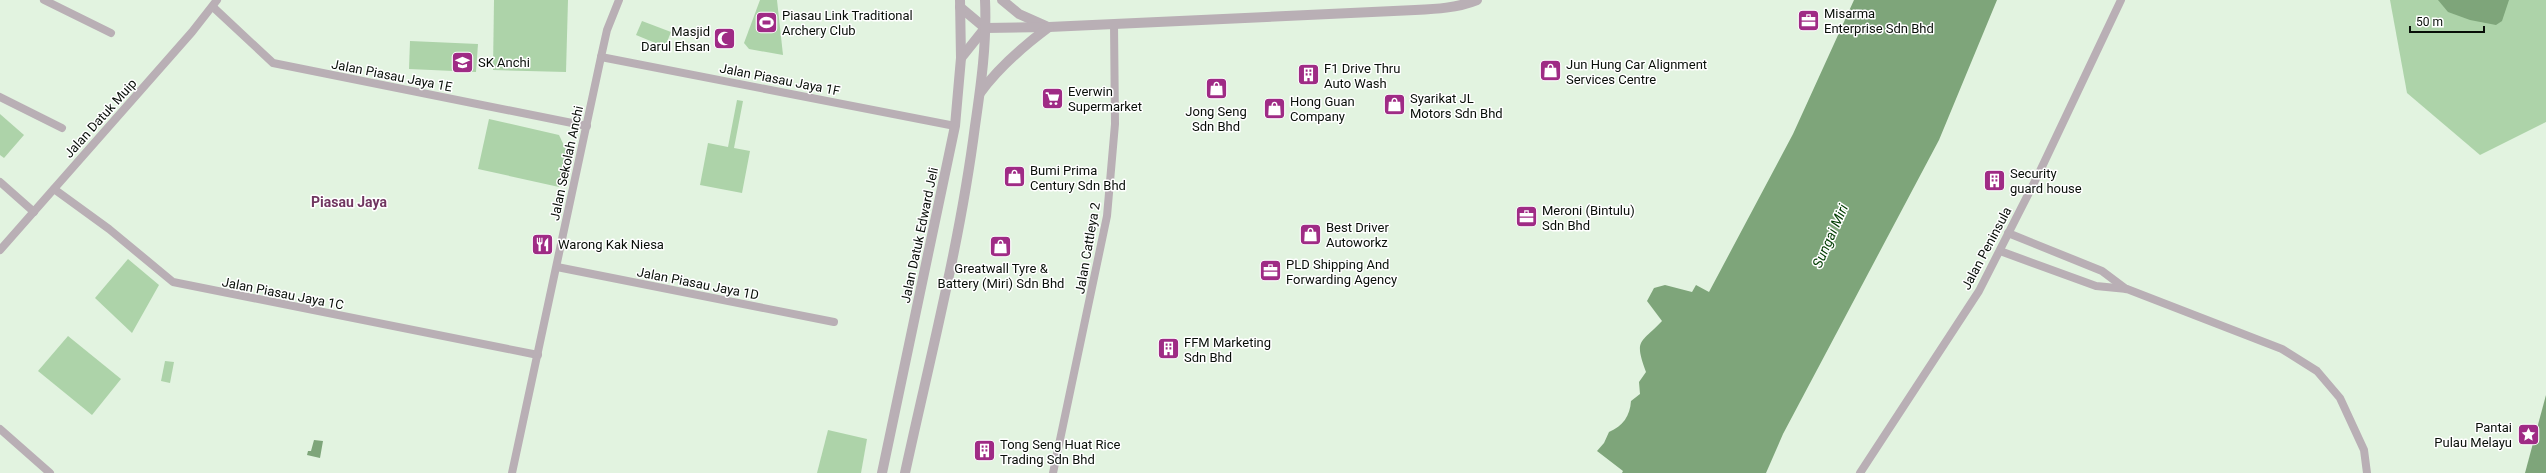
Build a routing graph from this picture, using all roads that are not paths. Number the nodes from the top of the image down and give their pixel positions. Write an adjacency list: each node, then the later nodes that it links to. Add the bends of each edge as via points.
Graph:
1 (44, 0): 12 (street)
2 (619, 0): 13 (street, Jalan Sekolah Anchi, via 607,30)
3 (985, 0): 11 (street)
4 (1002, 0): 10 (street, via 1019,14)
5 (1477, 0): 9 (street, via 1440,9)
6 (2121, 0): 23 (street, Jalan Peninsula)
7 (215, 4): 17 (street, Jalan Piasau Jaya 1E, via 273,63); 21 (street, Jalan Datuk Muip)
8 (960, 4): 11 (street); 14 (street, Jalan Datuk Edward Jeli)
9 (1114, 24): 10 (street); 35 (street, Jalan Cattleya 2, via 1115,124 1107,216)
10 (1049, 27): 11 (street); 15 (street, via 1010,59)
11 (985, 28): 14 (street); 15 (street)
12 (111, 33)
13 (601, 57): 17 (street, Jalan Sekolah Anchi); 18 (street, Jalan Piasau Jaya 1F)
14 (961, 58): 18 (street, Jalan Datuk Edward Jeli)
15 (980, 94): 34 (street, via 955,245)
16 (0, 97): 19 (street)
17 (586, 126): 26 (street, Jalan Sekolah Anchi)
18 (955, 126): 33 (street, Jalan Datuk Edward Jeli)
19 (62, 128)
20 (0, 182): 22 (street)
21 (54, 189): 22 (street, Jalan Datuk Muip); 29 (street, Jalan Piasau Jaya 1C, via 109,229 173,282)
22 (34, 212): 24 (street, Jalan Datuk Muip)
23 (2008, 233): 25 (street, Jalan Peninsula); 27 (street, via 2102,271)
24 (0, 250)
25 (2000, 251): 27 (street, via 2096,286); 36 (street, Jalan Peninsula, via 1979,291)
26 (557, 267): 28 (street, Jalan Piasau Jaya 1D); 29 (street, Jalan Sekolah Anchi)
27 (2127, 289): 37 (street, via 2282,349 2317,371 2340,398 2364,450)
28 (834, 322)
29 (538, 355): 32 (street, Jalan Sekolah Anchi)
30 (0, 429): 31 (street)
31 (50, 473)
32 (512, 473)
33 (882, 473)
34 (905, 473)
35 (1053, 473)
36 (1860, 473)
37 (2367, 473)

